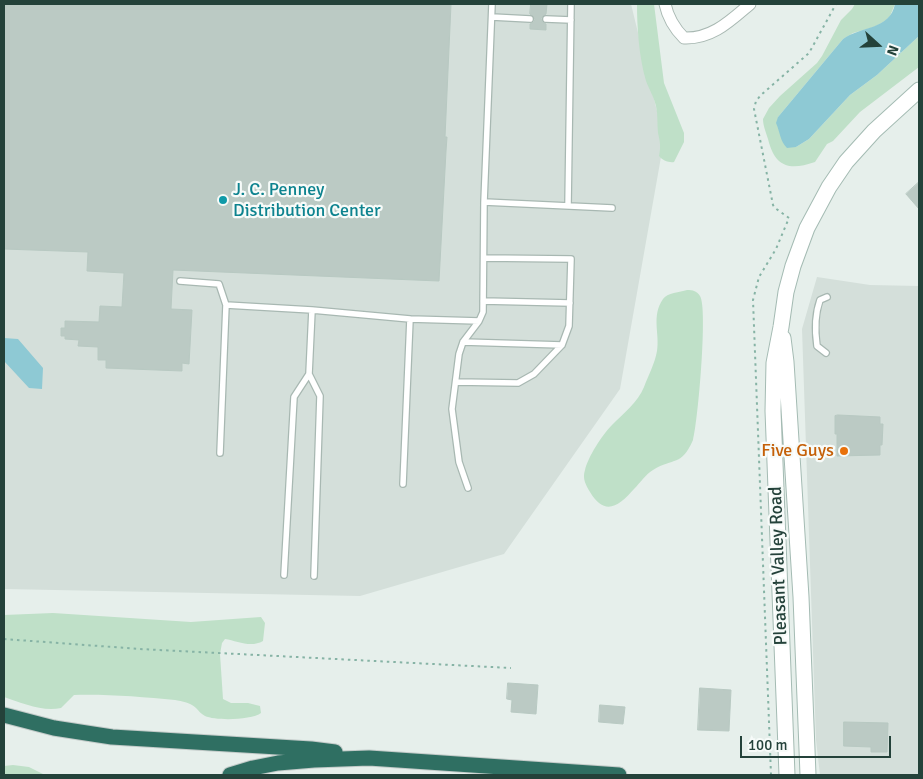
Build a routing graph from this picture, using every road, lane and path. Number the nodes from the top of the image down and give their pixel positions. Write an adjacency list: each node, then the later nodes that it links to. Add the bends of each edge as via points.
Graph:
1 (492, 4): 6 (lane)
2 (571, 4): 9 (lane)
3 (665, 4): 4 (street, via 674,28 684,38 698,38 711,33)
4 (750, 4)
5 (836, 4): 44 (path, via 809,53 758,99 754,109 773,205 789,218 759,277 753,300)
6 (492, 17): 7 (lane); 11 (lane)
7 (530, 19)
8 (546, 19): 9 (lane)
9 (571, 20): 12 (lane)
10 (919, 90): 23 (main road, Pleasant Valley Road, via 859,147 825,193 793,266)
11 (484, 202): 12 (lane); 14 (lane)
12 (568, 206): 13 (lane)
13 (612, 208)
14 (484, 258): 17 (lane); 18 (lane, via 571,259)
15 (180, 282): 19 (lane, via 219,284)
16 (826, 296): 26 (lane, via 818,307 816,339 817,346)
17 (483, 301): 18 (lane); 22 (lane)
18 (570, 303): 25 (lane, via 569,326)
19 (226, 305): 20 (lane); 29 (lane)
20 (312, 310): 21 (lane); 27 (lane)
21 (410, 319): 22 (lane); 30 (lane)
22 (479, 321): 24 (lane)
23 (781, 327): 32 (main road, Pleasant Valley Road, via 787,371); 33 (main road, Pleasant Valley Road, via 774,363 773,411)
24 (463, 342): 25 (lane); 28 (lane)
25 (562, 345): 28 (lane, via 534,374 518,383)
26 (826, 353)
27 (309, 374): 34 (lane, via 294,397); 35 (lane, via 320,396)
28 (456, 382): 31 (lane, via 452,409 455,437)
29 (220, 453)
30 (403, 484)
31 (468, 488)
32 (799, 562): 33 (main road); 37 (main road, Pleasant Valley Road)
33 (779, 563): 36 (main road, Pleasant Valley Road)
34 (284, 574)
35 (314, 576)
36 (779, 578): 37 (main road); 45 (main road, Pleasant Valley Road)
37 (800, 578): 46 (main road, Pleasant Valley Road)
38 (4, 639): 39 (path, via 140,650)
39 (511, 668)
40 (4, 715): 41 (highway, via 95,735 311,749)
41 (369, 758): 42 (highway, via 278,763); 43 (highway)
42 (230, 775)
43 (619, 775)
44 (771, 775)
45 (787, 775)
46 (808, 775)

